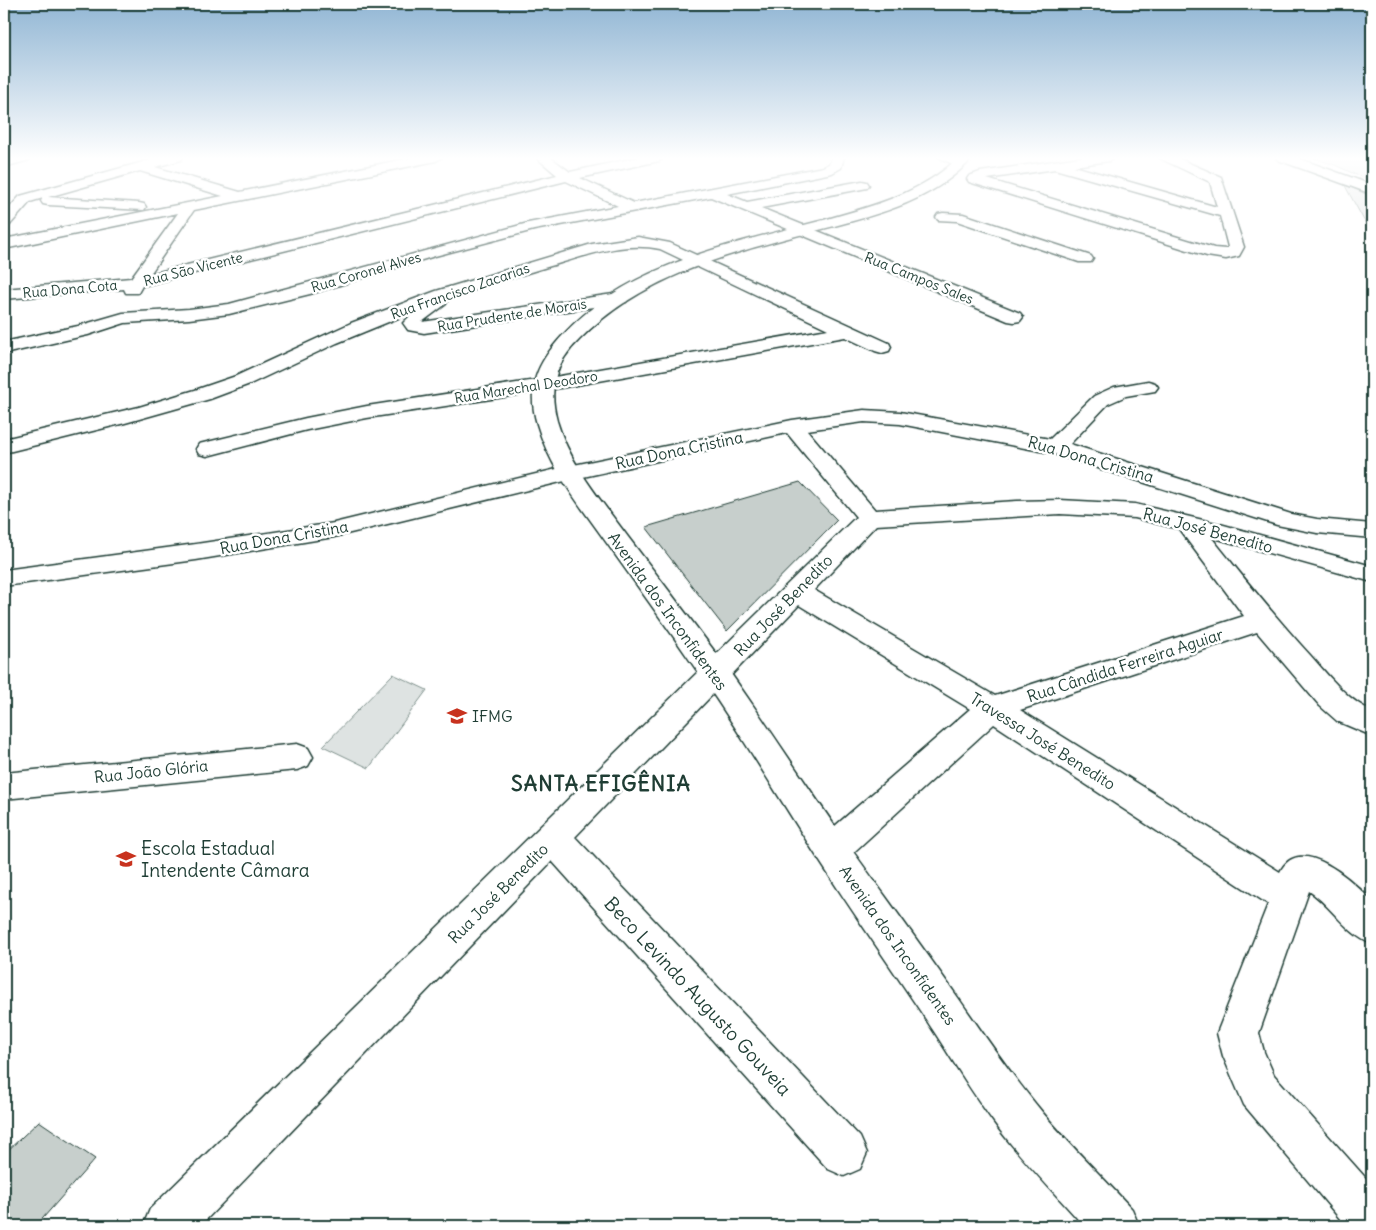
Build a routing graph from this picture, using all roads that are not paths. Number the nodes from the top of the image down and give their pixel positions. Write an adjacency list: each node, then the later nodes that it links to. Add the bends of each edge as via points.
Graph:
1 (152, 214): 11 (street)
2 (180, 214): 14 (street)
3 (414, 214): 14 (street, Rua São Vicente)
4 (597, 214): 19 (street, Rua Coronel Alves, via 533,226 228,309 128,317)
5 (763, 214): 10 (street, Rua Campos Sales)
6 (854, 214): 10 (street, Avenida dos Inconfidentes)
7 (958, 214): 12 (street, via 951,217)
8 (1092, 214): 9 (street, via 1226,254 1233,253 1236,248)
9 (1227, 214)
10 (802, 230): 13 (street, Avenida dos Inconfidentes); 18 (street, Rua Campos Sales)
11 (4, 244)
12 (1085, 259)
13 (696, 260): 15 (street, Rua Francisco Zacarias, via 665,246 635,240); 17 (street, Avenida dos Inconfidentes, via 659,275); 20 (street, Rua Francisco Zacarias)
14 (136, 283): 16 (street, Rua Dona Cota); 19 (street)
15 (467, 285): 17 (street, Rua Prudente de Morais, via 422,313 412,323 414,326 434,327); 26 (street, Rua Francisco Zacarias, via 391,313 231,384 171,404)
16 (4, 294)
17 (620, 298): 23 (street, Avenida dos Inconfidentes, via 583,324 561,348 542,381)
18 (1014, 317)
19 (106, 322): 22 (street, Rua Coronel Alves, via 82,331)
20 (846, 331): 21 (street, Rua Francisco Zacarias); 23 (street, Rua Marechal Deodoro)
21 (882, 347)
22 (4, 348)
23 (543, 385): 28 (street, Rua Marechal Deodoro, via 367,412); 30 (street, Avenida dos Inconfidentes, via 542,406 551,437)
24 (1148, 387): 27 (street, via 1121,391 1101,400)
25 (792, 426): 27 (street, Rua Dona Cristina, via 852,416 885,416); 30 (street, Rua Dona Cristina); 32 (street)
26 (4, 446)
27 (1055, 447): 29 (street, Rua Dona Cristina)
28 (208, 449)
29 (1133, 470): 31 (street); 34 (street, Rua Dona Cristina, via 1286,520)
30 (569, 473): 36 (street, Rua Dona Cristina, via 317,533); 39 (street, Avenida dos Inconfidentes)
31 (1136, 511): 32 (street, Rua José Benedito, via 1034,508); 33 (street, Rua José Benedito)
32 (869, 518): 37 (street, Rua José Benedito)
33 (1188, 524): 35 (street, Rua José Benedito); 38 (street)
34 (1361, 531)
35 (1372, 574)
36 (4, 578)
37 (796, 592): 39 (street, Rua José Benedito); 40 (street, Travessa José Benedito)
38 (1262, 620): 40 (street, Rua Cândida Ferreira Aguiar); 41 (street, via 1340,707)
39 (715, 674): 44 (street, Rua José Benedito); 45 (street, Avenida dos Inconfidentes)
40 (992, 708): 45 (street, Rua Cândida Ferreira Aguiar); 46 (street, Travessa José Benedito)
41 (1372, 724)
42 (297, 757): 43 (street, Rua João Glória)
43 (4, 786)
44 (553, 838): 48 (street, Beco Levindo Augusto Gouveia); 50 (street, Rua José Benedito)
45 (832, 850): 51 (street, Avenida dos Inconfidentes, via 1015,1114)
46 (1290, 889): 47 (street, via 1303,872 1316,875); 49 (street, via 1238,1033 1239,1042 1259,1090)
47 (1372, 927)
48 (844, 1153)
49 (1372, 1220)
50 (167, 1226)
51 (1115, 1226)

